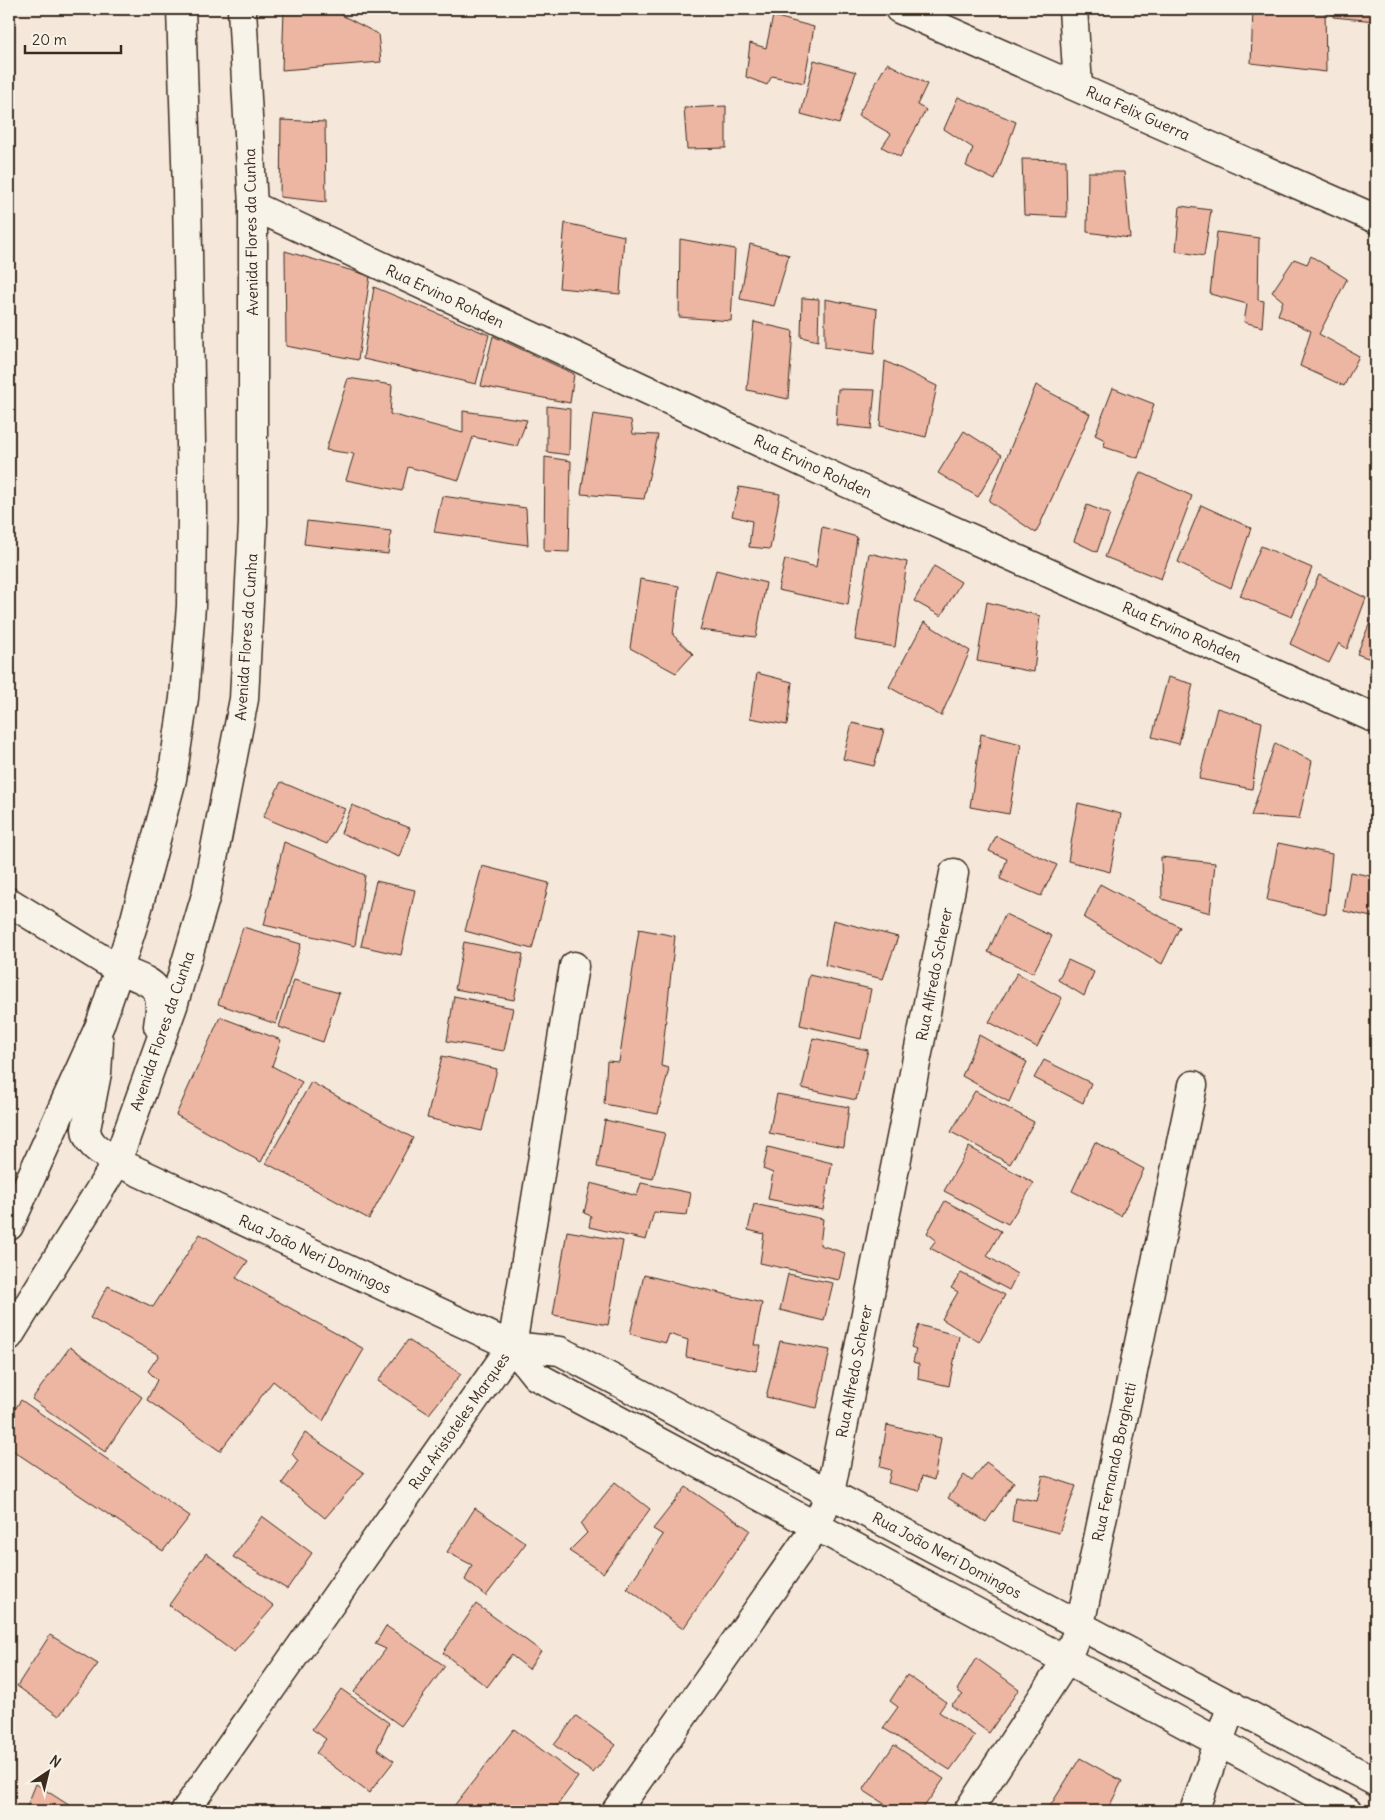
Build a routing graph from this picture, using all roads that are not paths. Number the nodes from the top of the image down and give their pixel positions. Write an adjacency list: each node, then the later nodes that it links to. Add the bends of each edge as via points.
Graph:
1 (181, 9): 12 (street, via 188,190 191,606 184,698 172,779 135,919)
2 (242, 9): 6 (street, Avenida Flores da Cunha)
3 (899, 9): 5 (street, Rua Felix Guerra)
4 (1073, 9): 5 (street)
5 (1078, 86): 7 (street, Rua Felix Guerra)
6 (252, 206): 8 (street, Rua Ervino Rohden, via 847,483); 14 (street, Avenida Flores da Cunha, via 253,523 244,699 206,894 174,1006)
7 (1376, 219)
8 (1376, 719)
9 (954, 873): 20 (street, Rua Alfredo Scherer)
10 (9, 902): 12 (street)
11 (574, 966): 19 (street, Rua Aristoteles Marques)
12 (118, 969): 13 (street); 14 (street, via 147,981 158,991 162,1002)
13 (100, 1025): 16 (street, Rua João Neri Domingos, via 97,1073 86,1138); 17 (street)
14 (152, 1065): 16 (street, Avenida Flores da Cunha)
15 (1193, 1085): 22 (street, Rua Fernando Borghetti)
16 (117, 1162): 18 (street, Avenida Flores da Cunha); 19 (street, Rua João Neri Domingos)
17 (9, 1226)
18 (9, 1336)
19 (512, 1346): 20 (street, Rua João Neri Domingos, via 560,1351); 21 (street, Rua João Neri Domingos, via 536,1376); 27 (street, Rua Aristoteles Marques)
20 (830, 1493): 21 (street, Rua Alfredo Scherer); 22 (street, Rua João Neri Domingos)
21 (816, 1527): 23 (street, Rua João Neri Domingos); 28 (street, Rua Alfredo Scherer)
22 (1080, 1625): 23 (street, Rua Fernando Borghetti); 24 (street, Rua João Neri Domingos)
23 (1066, 1661): 25 (street, Rua João Neri Domingos); 29 (street, Rua Fernando Borghetti)
24 (1232, 1705): 25 (street); 26 (street, Rua João Neri Domingos)
25 (1219, 1743): 30 (street); 31 (street, Rua João Neri Domingos)
26 (1376, 1782)
27 (185, 1811)
28 (616, 1811)
29 (968, 1811)
30 (1194, 1811)
31 (1347, 1811)

